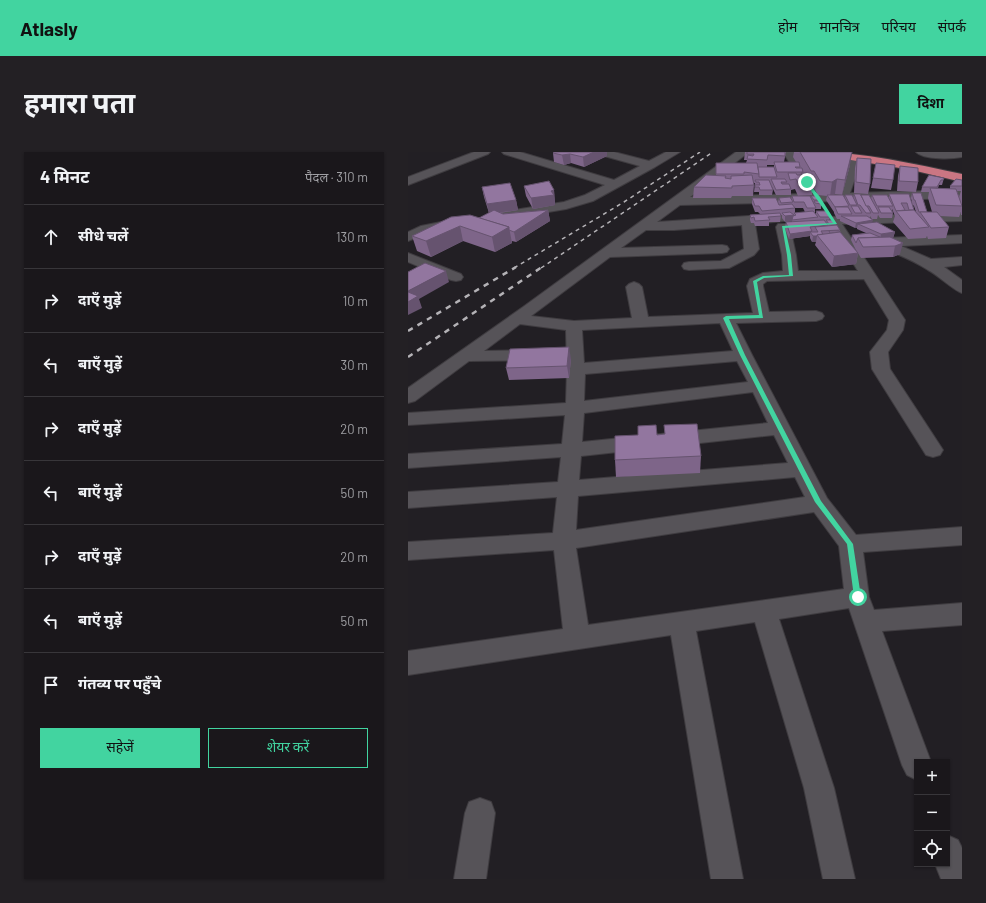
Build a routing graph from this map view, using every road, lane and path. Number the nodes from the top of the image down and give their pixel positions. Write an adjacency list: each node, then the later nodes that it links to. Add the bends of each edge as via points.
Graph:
1 (484, 152): 19 (street)
2 (508, 152): 22 (street)
3 (601, 152): 12 (street)
4 (674, 152): 12 (street)
5 (743, 152): 17 (street)
6 (789, 152): 15 (street)
7 (820, 152): 9 (highway)
8 (922, 152): 10 (street)
9 (856, 154): 16 (highway); 18 (highway); 26 (street)
10 (946, 154): 11 (street); 16 (street)
11 (962, 154)
12 (651, 165): 22 (street)
13 (739, 170): 17 (street)
14 (784, 170): 15 (street)
15 (799, 170): 20 (street)
16 (956, 170)
17 (716, 171): 28 (street)
18 (962, 178)
19 (408, 181)
20 (807, 182): 21 (street); 27 (street)
21 (792, 183)
22 (616, 184): 30 (street, via 589,198 566,205)
23 (705, 185): 24 (street)
24 (720, 185)
25 (962, 194): 26 (street)
26 (843, 197): 27 (street)
27 (819, 198): 28 (street); 31 (street)
28 (675, 200): 35 (street)
29 (962, 217): 31 (street)
30 (486, 218)
31 (828, 220): 38 (street); 46 (street)
32 (463, 222): 36 (street, via 426,230)
33 (716, 222): 34 (street); 35 (street); 39 (street)
34 (749, 225): 42 (street, via 752,249); 47 (street, via 791,224)
35 (641, 226): 40 (street)
36 (408, 237)
37 (962, 240): 38 (street)
38 (881, 242): 44 (street)
39 (722, 249): 40 (street); 42 (street, via 726,255)
40 (605, 253): 54 (street)
41 (408, 257): 48 (street)
42 (738, 257): 45 (street, via 720,265)
43 (962, 261): 44 (street)
44 (928, 264): 50 (street, via 952,278)
45 (689, 266)
46 (868, 275): 47 (street); 66 (street, via 897,320 895,330 879,352 881,369)
47 (791, 276): 51 (street, via 763,277 755,282)
48 (456, 277)
49 (634, 287): 55 (street)
50 (962, 288)
51 (762, 316): 52 (street); 53 (street)
52 (816, 316)
53 (726, 318): 55 (street); 57 (street)
54 (517, 319): 56 (street); 58 (street)
55 (641, 322): 56 (street)
56 (574, 326): 59 (street)
57 (742, 355): 59 (street); 60 (street)
58 (465, 356): 59 (street); 61 (street)
59 (566, 358): 62 (street)
60 (759, 386): 62 (street); 64 (street)
61 (408, 397)
62 (575, 408): 63 (street); 65 (street)
63 (408, 419)
64 (780, 428): 65 (street); 68 (street)
65 (571, 450): 67 (street); 69 (street)
66 (933, 450)
67 (408, 461)
68 (801, 469): 69 (street); 71 (street)
69 (568, 489): 70 (street); 73 (street)
70 (408, 500)
71 (819, 502): 73 (street); 74 (street)
72 (962, 536): 74 (street)
73 (564, 542): 75 (street); 81 (street)
74 (850, 544): 76 (street)
75 (408, 551)
76 (858, 597): 77 (street); 79 (street)
77 (764, 610): 80 (street); 88 (street, via 819,788)
78 (962, 614): 79 (street)
79 (866, 621): 83 (street)
80 (682, 623): 81 (street); 87 (street)
81 (577, 638): 82 (street)
82 (408, 663)
83 (915, 759)
84 (480, 813): 86 (street)
85 (950, 859): 89 (street)
86 (470, 879)
87 (727, 879)
88 (839, 879)
89 (957, 879)

